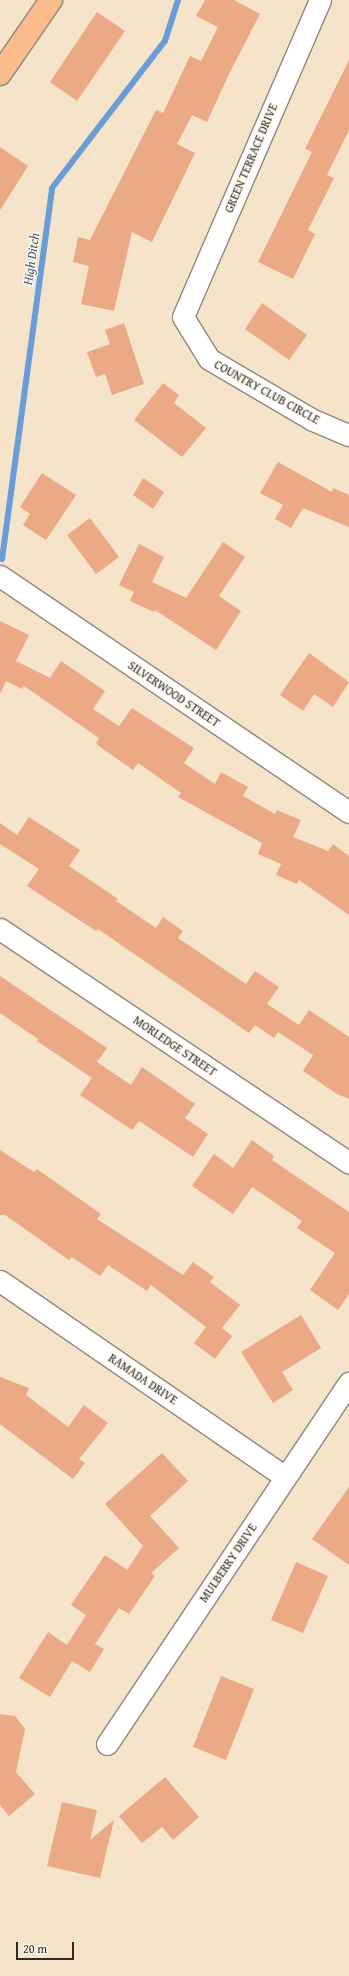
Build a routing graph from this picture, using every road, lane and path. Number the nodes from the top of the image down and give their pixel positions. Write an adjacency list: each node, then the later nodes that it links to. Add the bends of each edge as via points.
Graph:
1 (51, 0): 3 (main road)
2 (320, 0): 4 (street, GREEN TERRACE DRIVE)
3 (2, 67)
4 (183, 316): 5 (street, COUNTRY CLUB CIRCLE, via 209,360 313,420)
5 (349, 435)
6 (0, 576): 7 (street, SILVERWOOD STREET)
7 (349, 812)
8 (0, 929): 9 (street, MORLEDGE STREET)
9 (349, 1163)
10 (0, 1281): 12 (street, RAMADA DRIVE)
11 (349, 1383): 12 (street, MULBERRY DRIVE)
12 (285, 1477): 13 (street, MULBERRY DRIVE)
13 (106, 1744)

